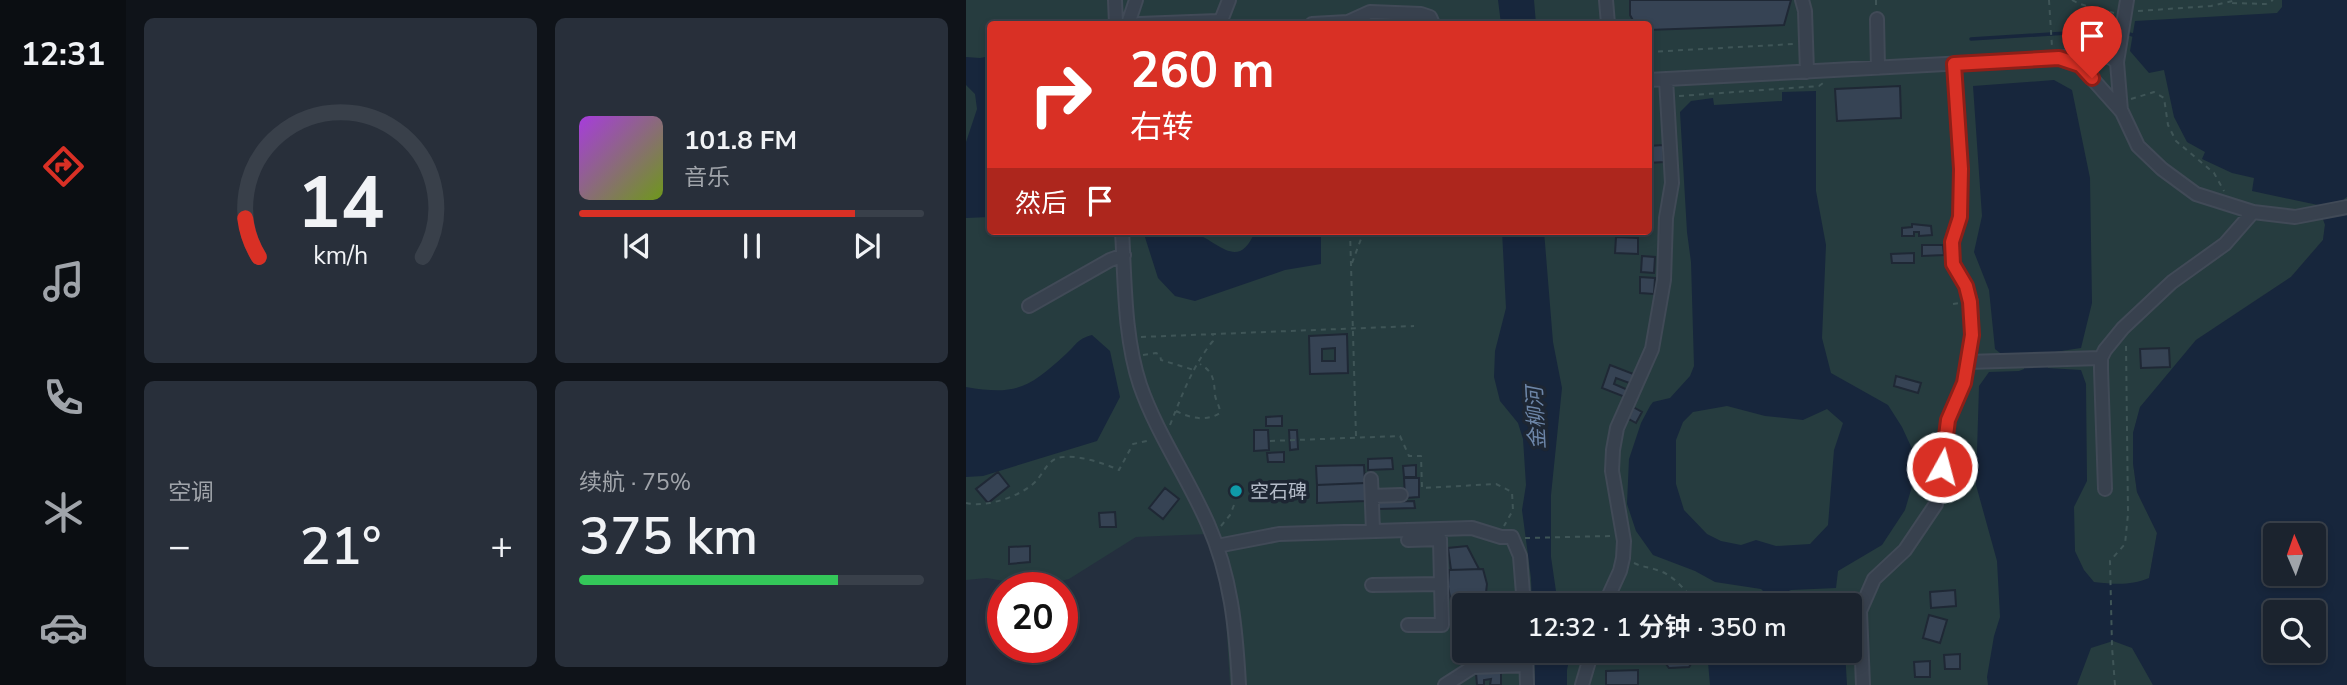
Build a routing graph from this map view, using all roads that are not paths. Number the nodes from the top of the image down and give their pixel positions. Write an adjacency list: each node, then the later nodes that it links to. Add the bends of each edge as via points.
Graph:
1 (1115, 0): 7 (street)
2 (1229, 0): 8 (street)
3 (1606, 0): 11 (street)
4 (1802, 0): 16 (street)
5 (2126, 12): 12 (street)
6 (1877, 19): 15 (street)
7 (1116, 21)
8 (1224, 21)
9 (1350, 21): 10 (street, via 1370,12 1421,13)
10 (1432, 21)
11 (1608, 21)
12 (2119, 55): 13 (street); 19 (street)
13 (2059, 58): 14 (street); 19 (street, via 2080,65)
14 (1954, 64): 15 (street); 26 (street, via 1961,169 1960,217 1952,242 1953,264 1970,302 1972,335)
15 (1878, 68): 16 (street)
16 (1807, 72): 18 (street)
17 (1652, 79): 18 (street)
18 (1666, 79): 38 (street, via 1672,183 1664,280 1652,349 1617,428 1613,450 1623,558)
19 (2122, 112): 21 (street, via 2138,146 2162,169 2196,194)
20 (2347, 207): 21 (street, via 2295,217)
21 (2253, 212): 25 (street, via 2225,244 2172,282 2123,328)
22 (1122, 235): 23 (street)
23 (1124, 255): 24 (street); 33 (street, via 1132,356 1148,407)
24 (1029, 306)
25 (2101, 358): 26 (street); 28 (street)
26 (1967, 362): 46 (street, via 1964,383 1948,420 1936,504 1905,550 1874,579 1860,611)
27 (1371, 479): 30 (street)
28 (2105, 489)
29 (1401, 495): 30 (street)
30 (1372, 496): 31 (street)
31 (1373, 531): 32 (street); 33 (street)
32 (1440, 534): 34 (street); 35 (street); 37 (street, via 1472,528 1511,537 1517,545)
33 (1214, 540): 42 (street, via 1236,624)
34 (1408, 540)
35 (1441, 583): 36 (street); 39 (street, via 1442,625)
36 (1372, 585)
37 (1524, 593)
38 (1610, 593)
39 (1408, 625)
40 (1589, 663): 45 (street)
41 (1526, 665): 43 (street, via 1473,667); 44 (street)
42 (1239, 685)
43 (1445, 685)
44 (1527, 685)
45 (1583, 685)
46 (1863, 685)

